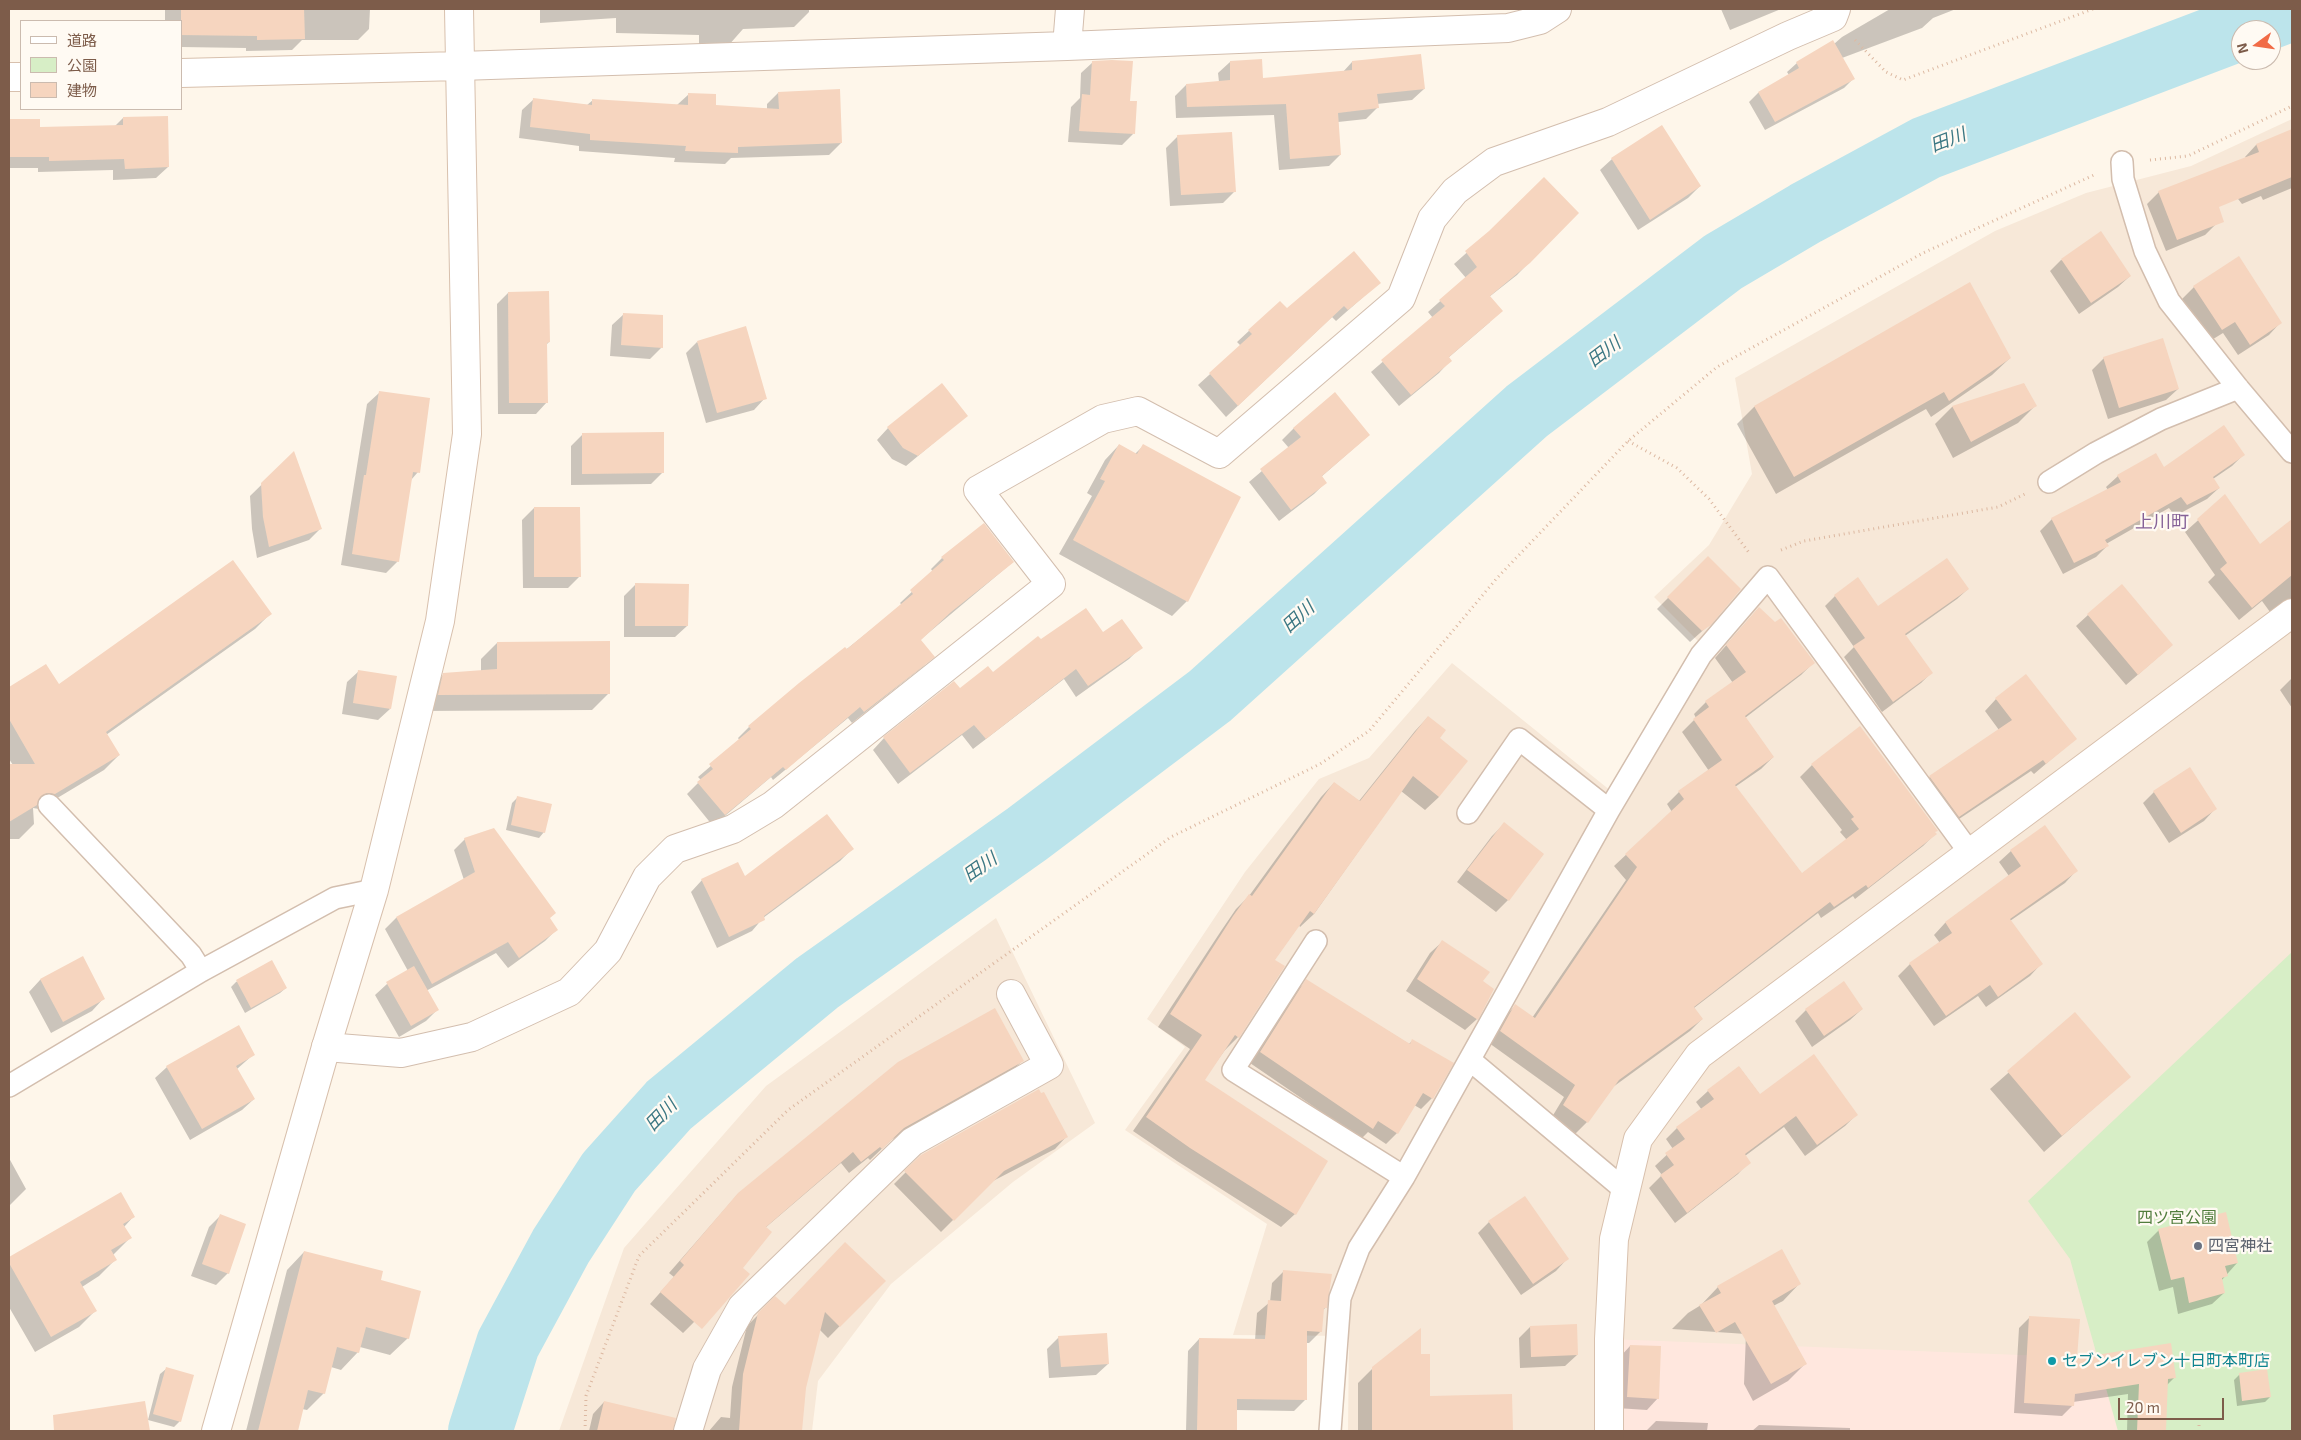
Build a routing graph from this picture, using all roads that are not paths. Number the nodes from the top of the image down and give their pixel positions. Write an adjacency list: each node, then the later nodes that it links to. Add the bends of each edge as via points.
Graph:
1 (459, 9): 6 (street)
2 (1070, 9): 5 (street)
3 (1558, 9): 5 (street, via 1540,20 1508,28)
4 (1835, 13): 21 (street, via 1608,122 1494,162 1455,191 1432,219 1401,298 1219,454 1138,411 1103,419 978,490 1051,584 773,805 733,829 676,849 647,877 608,951 568,992 472,1037 401,1053)
5 (1068, 46): 6 (street)
6 (460, 66): 7 (street); 17 (street, via 466,434 440,621)
7 (182, 73)
8 (2122, 162): 9 (lane, via 2145,251 2169,301)
9 (2238, 388): 10 (lane); 11 (lane, via 2161,420 2096,453)
10 (2292, 452)
11 (2049, 482)
12 (2292, 613): 16 (street)
13 (49, 804): 19 (lane, via 191,955)
14 (1609, 810): 15 (lane, via 1519,739); 16 (lane, via 1701,655 1768,578); 22 (lane)
15 (1468, 813)
16 (1970, 853): 25 (street, via 1699,1056 1638,1139)
17 (374, 890): 19 (lane, via 336,898); 21 (street)
18 (1316, 941): 24 (lane, via 1233,1070)
19 (201, 971): 23 (lane)
20 (1011, 994): 27 (street, via 1049,1065 912,1142 742,1307 706,1369)
21 (326, 1047): 26 (street)
22 (1470, 1060): 24 (lane); 25 (lane)
23 (9, 1086)
24 (1404, 1177): 28 (lane, via 1359,1248 1340,1298)
25 (1626, 1191): 29 (street, via 1614,1239)
26 (216, 1431)
27 (688, 1431)
28 (1330, 1431)
29 (1609, 1431)

